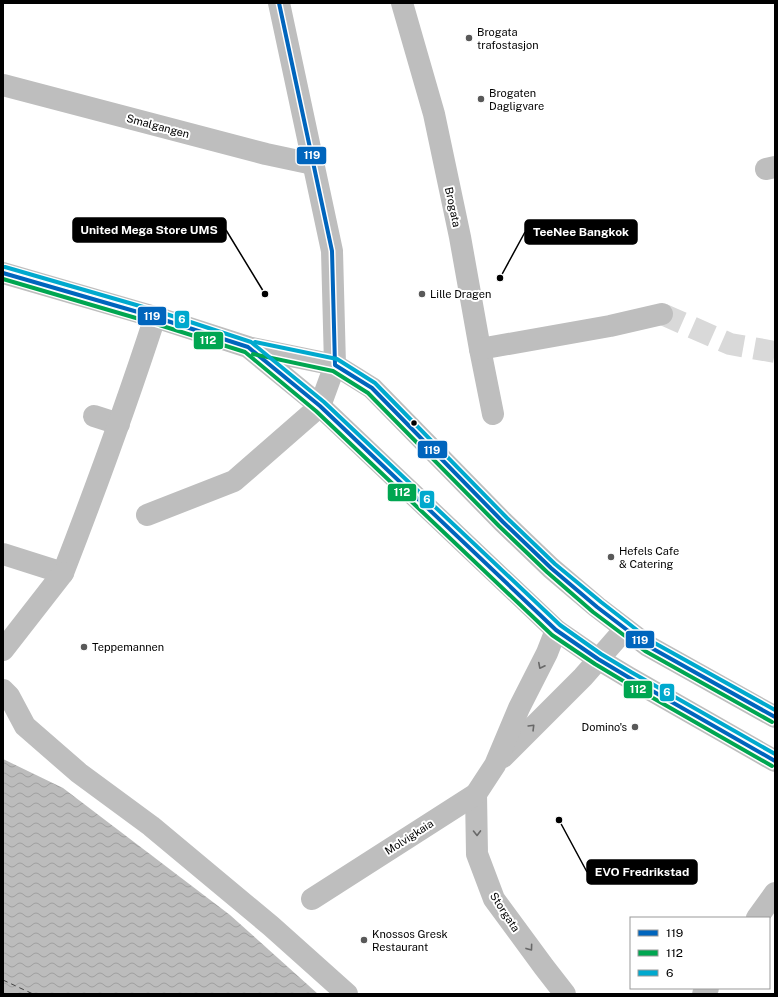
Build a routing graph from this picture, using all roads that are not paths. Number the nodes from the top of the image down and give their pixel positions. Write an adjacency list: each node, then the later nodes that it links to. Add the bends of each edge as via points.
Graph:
1 (279, 3): 4 (street)
2 (402, 3): 9 (street, Brogata, via 434,114)
3 (3, 85): 4 (street, Smalgangen)
4 (313, 164): 10 (street, via 332,251)
5 (3, 273): 7 (street)
6 (662, 314): 9 (street)
7 (155, 317): 8 (street); 14 (street)
8 (248, 347): 10 (street); 11 (street)
9 (480, 349): 12 (street, Brogata)
10 (335, 365): 11 (street); 18 (street, via 372,388 551,568)
11 (320, 406): 15 (street, via 234,481); 19 (street)
12 (492, 414)
13 (94, 416): 14 (street)
14 (119, 424): 17 (street)
15 (148, 515)
16 (3, 554): 17 (street)
17 (63, 573): 20 (street)
18 (625, 629): 21 (street, Molvigkaia); 23 (street, via 648,646)
19 (556, 630): 21 (street); 25 (street, Molvigkaia, one-way to 25)
20 (3, 650)
21 (598, 659): 24 (street); 25 (street, Molvigkaia, one-way to 21)
22 (3, 690): 30 (street, via 25,726 79,773 151,826 271,926)
23 (775, 717)
24 (775, 761)
25 (495, 764): 26 (street, Molvigkaia)
26 (476, 794): 28 (street, Molvigkaia); 31 (street, Storgata, one-way to 31, via 477,854 494,900)
27 (775, 893): 29 (street)
28 (312, 900)
29 (758, 917)
30 (347, 994)
31 (566, 994)

